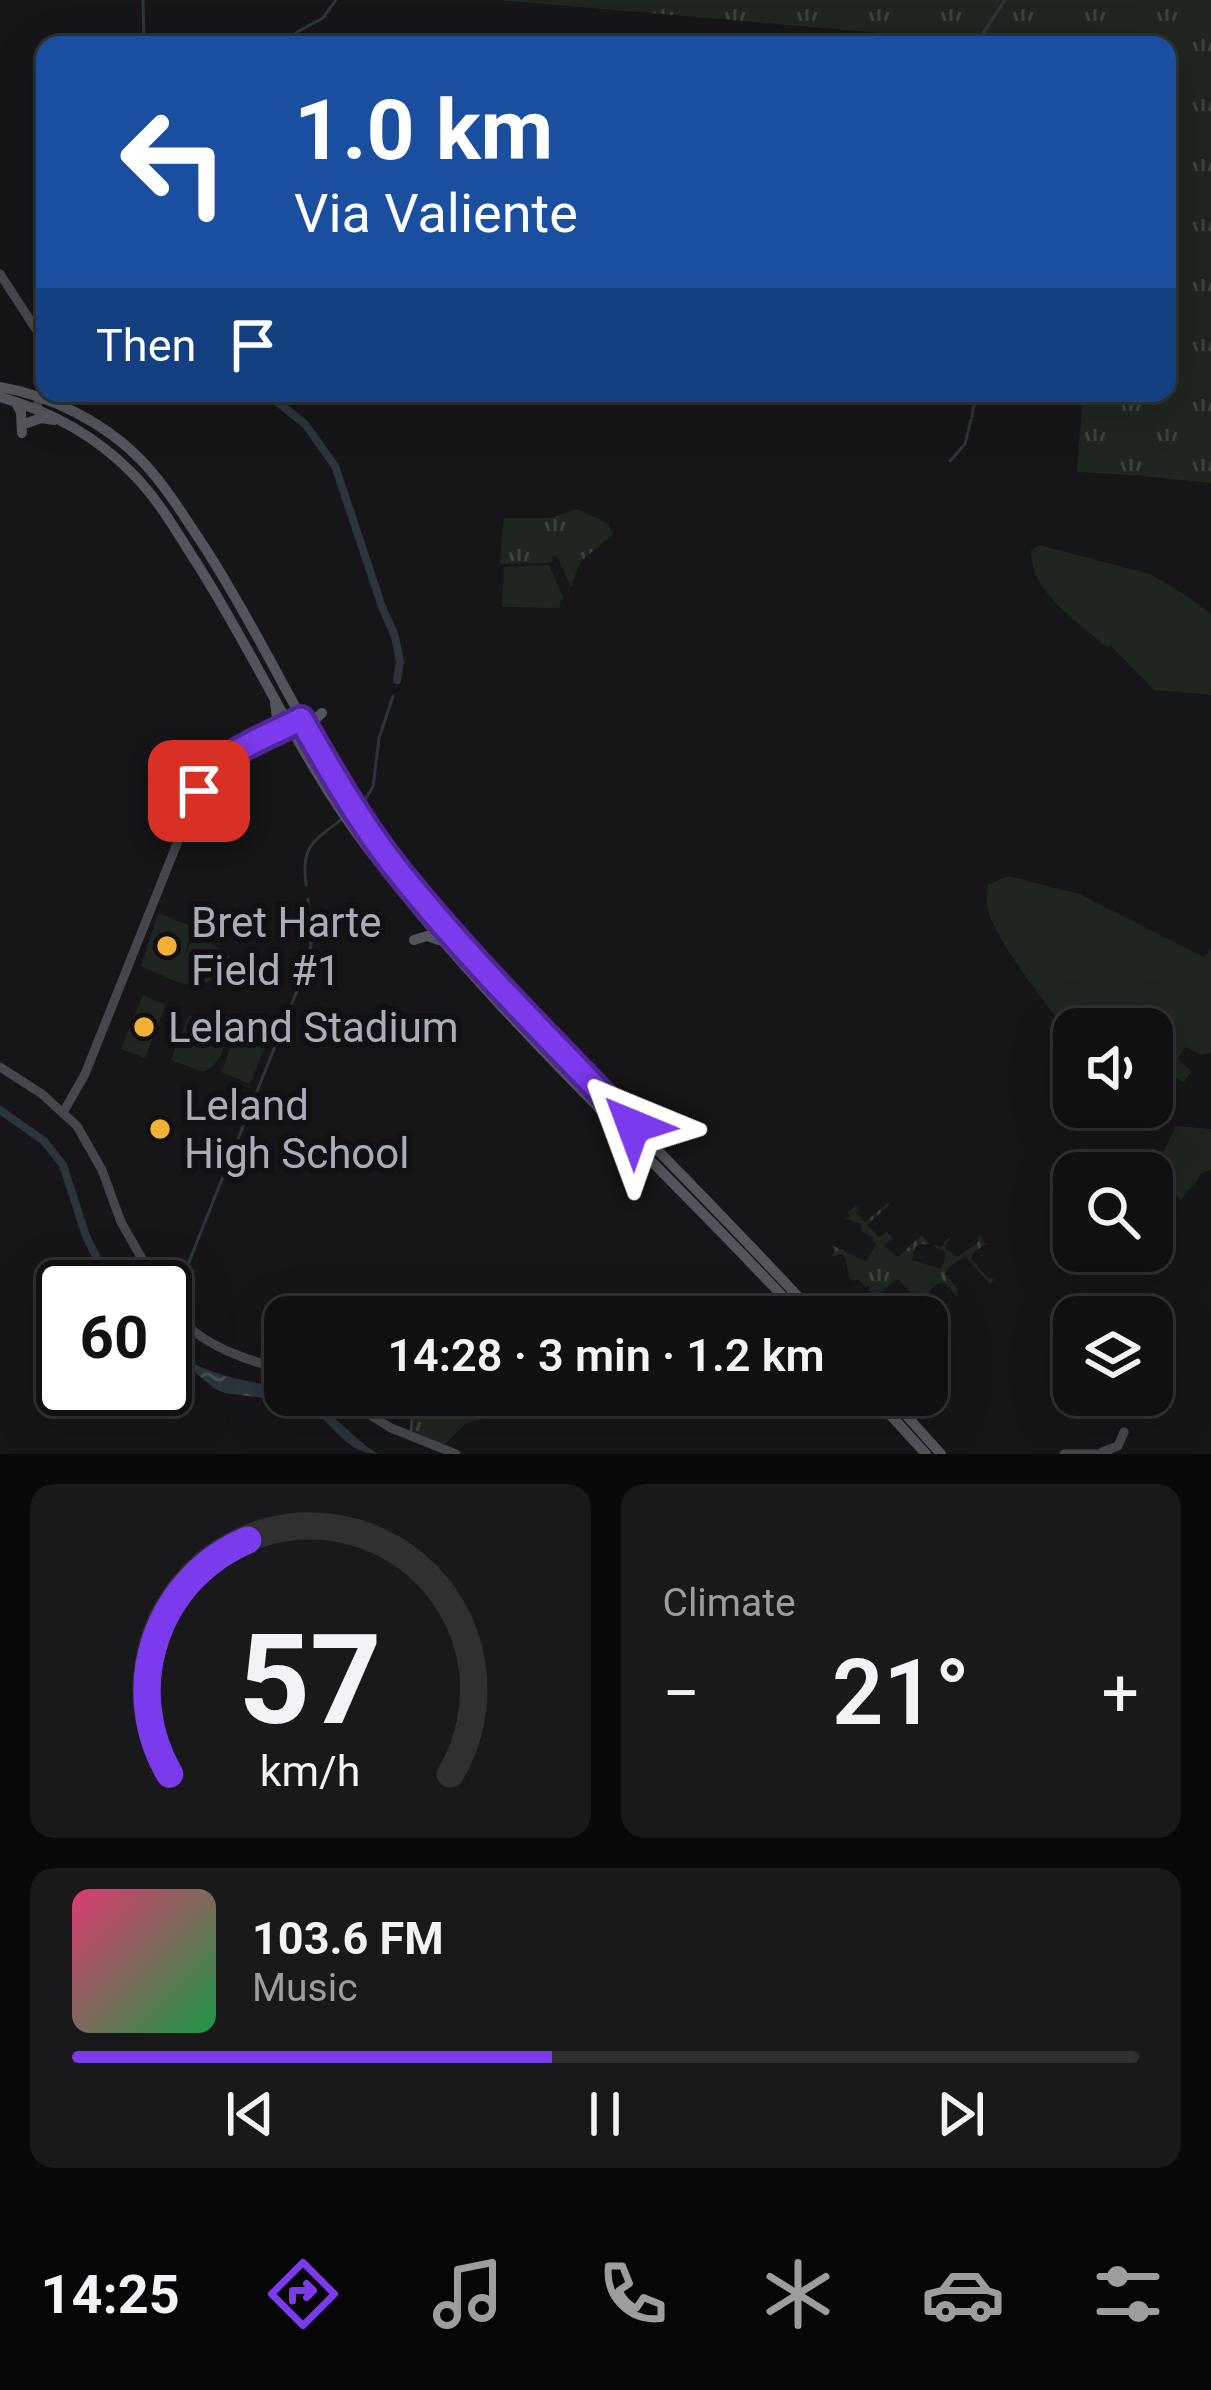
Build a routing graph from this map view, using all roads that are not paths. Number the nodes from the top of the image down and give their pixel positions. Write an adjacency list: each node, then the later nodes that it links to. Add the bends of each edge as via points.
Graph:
1 (0, 274): 2 (street)
2 (36, 329)
3 (0, 386): 5 (main road)
4 (36, 387): 5 (main road)
5 (15, 395): 6 (main road); 7 (main road); 10 (main road, via 25,428)
6 (0, 397)
7 (36, 397)
8 (49, 402): 10 (main road)
9 (49, 402): 10 (main road)
10 (63, 414): 11 (main road, via 148,491); 12 (main road, via 121,442 173,501 193,507 192,529)
11 (276, 699): 12 (main road); 13 (main road)
12 (296, 719): 13 (street); 14 (main road); 14 (main road, via 317,712); 15 (main road)
13 (274, 732): 15 (main road); 20 (street, via 222,760 199,791)
14 (310, 736): 16 (main road)
15 (305, 752): 16 (main road)
16 (350, 815): 17 (main road); 23 (main road, via 471,958)
17 (420, 915): 18 (main road); 18 (main road, via 414,940)
18 (442, 941): 22 (main road)
19 (0, 1066): 20 (street)
20 (64, 1112): 21 (street, via 90,1146)
21 (143, 1260)
22 (782, 1296)
23 (797, 1296)
24 (192, 1330): 25 (street)
25 (264, 1365)
26 (371, 1416): 31 (street)
27 (891, 1416): 32 (main road)
28 (908, 1416): 33 (main road)
29 (1124, 1432): 30 (street, via 1118,1446)
30 (1097, 1453): 34 (street); 35 (street)
31 (456, 1454)
32 (926, 1454)
33 (941, 1454)
34 (1064, 1454)
35 (1108, 1454)

